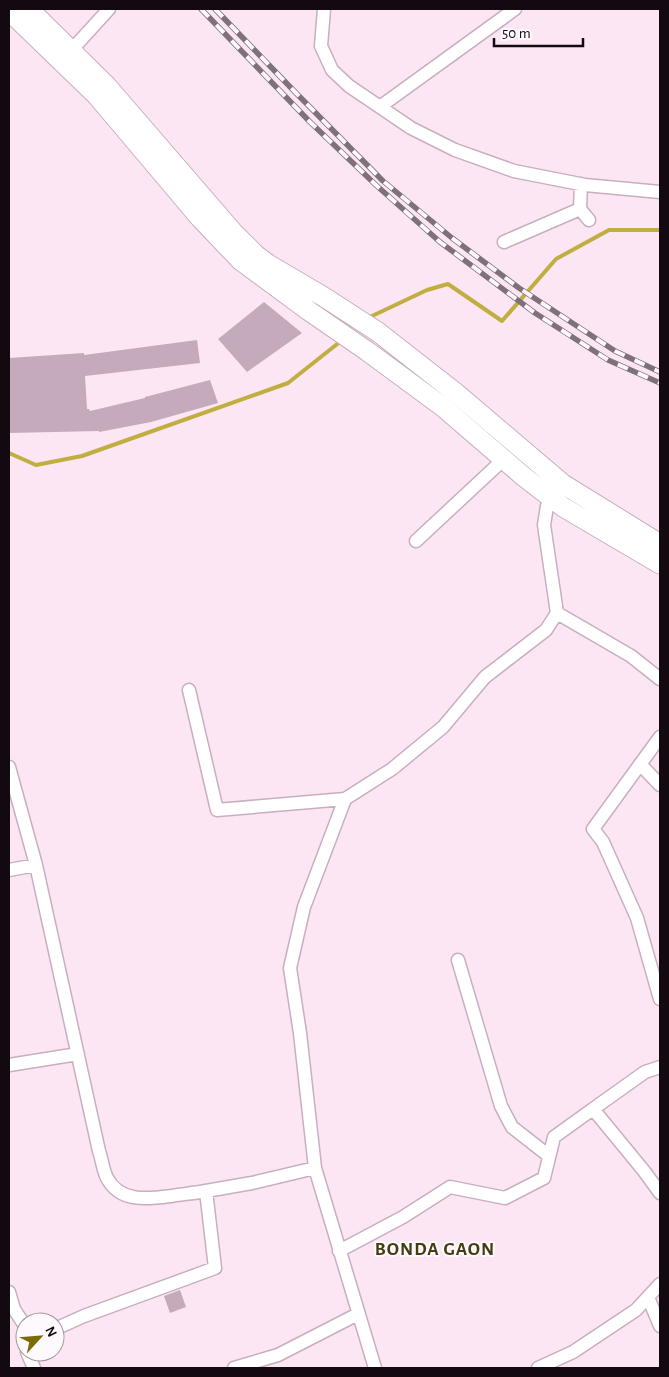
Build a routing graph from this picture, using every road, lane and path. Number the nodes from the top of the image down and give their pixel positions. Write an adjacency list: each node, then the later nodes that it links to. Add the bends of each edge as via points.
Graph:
1 (29, 9): 6 (main road)
2 (109, 9): 6 (street)
3 (324, 9): 7 (street, via 321,46 332,70 349,86)
4 (515, 9): 7 (street)
5 (9, 11): 13 (main road, via 97,96 200,218 240,260 442,406)
6 (70, 48): 14 (main road, via 247,247 268,264 378,332 456,393)
7 (381, 106): 8 (street, via 411,128 455,150 514,171)
8 (581, 184): 9 (street); 10 (street)
9 (660, 192)
10 (580, 209): 11 (street); 12 (street)
11 (589, 220)
12 (504, 242)
13 (504, 459): 14 (main road); 15 (street)
14 (557, 491): 16 (main road); 17 (main road, via 563,507); 18 (street, via 547,506 544,525)
15 (416, 541)
16 (660, 544)
17 (660, 564)
18 (557, 613): 19 (street, via 630,656); 26 (street, via 546,630 485,677 443,726 392,769)
19 (660, 679)
20 (189, 690): 26 (street, via 217,810)
21 (660, 738): 22 (street)
22 (640, 764): 25 (street); 30 (street, via 593,829 603,842 637,918)
23 (9, 767): 24 (street)
24 (11, 781): 27 (street)
25 (660, 785)
26 (344, 799): 36 (street, via 304,907 290,968)
27 (36, 865): 28 (street); 31 (street)
28 (9, 870)
29 (458, 960): 35 (street, via 501,1106 512,1127)
30 (660, 999)
31 (78, 1054): 32 (street); 37 (street, via 99,1151 107,1178 116,1189 138,1198)
32 (9, 1065)
33 (660, 1067): 34 (street, via 645,1072)
34 (593, 1108): 35 (street, via 554,1137); 38 (street)
35 (549, 1156): 39 (street, via 544,1178 505,1198 450,1186)
36 (315, 1168): 37 (street); 39 (street)
37 (206, 1191): 45 (street, via 215,1268)
38 (660, 1193)
39 (339, 1251): 44 (street)
40 (660, 1284): 42 (street)
41 (9, 1292): 43 (street)
42 (648, 1297): 46 (street); 49 (street, via 636,1310 573,1352)
43 (16, 1312)
44 (358, 1314): 47 (street, via 278,1355); 48 (street)
45 (65, 1325)
46 (660, 1326)
47 (234, 1368)
48 (374, 1368)
49 (538, 1368)

